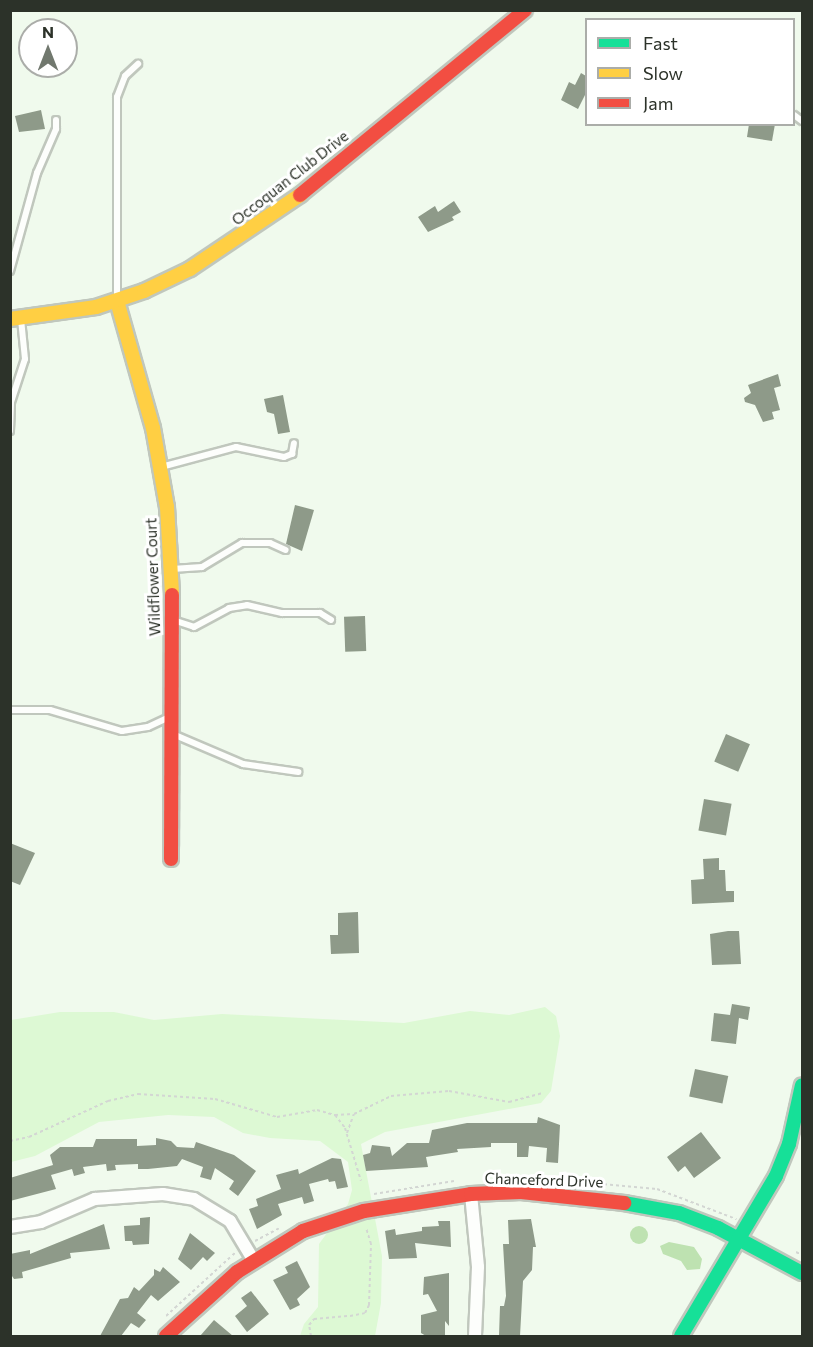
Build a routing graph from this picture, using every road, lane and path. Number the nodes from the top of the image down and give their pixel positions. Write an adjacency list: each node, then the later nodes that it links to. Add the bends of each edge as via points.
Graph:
1 (525, 10): 5 (street, Occoquan Club Drive, via 263,223 182,274)
2 (138, 64): 5 (lane, via 125,76 117,97)
3 (56, 120): 4 (lane)
4 (10, 272)
5 (117, 301): 6 (street, Occoquan Club Drive, via 59,315); 9 (street, Wildflower Court)
6 (15, 319): 7 (lane, via 25,359 11,402)
7 (10, 431)
8 (294, 443): 9 (lane, via 292,454 284,457 236,447)
9 (161, 467): 11 (street, Wildflower Court)
10 (286, 550): 11 (lane, via 270,543 242,543 202,567)
11 (172, 569): 12 (street, Wildflower Court)
12 (172, 615): 13 (lane, via 185,626 194,627 229,608 247,605 282,613 320,613); 15 (street, Wildflower Court)
13 (331, 620)
14 (10, 710): 15 (lane, via 50,710 122,731 148,727)
15 (172, 715): 16 (street, Wildflower Court)
16 (172, 734): 17 (lane, via 243,764); 18 (street, Wildflower Court)
17 (298, 772)
18 (171, 859)
19 (802, 1085): 29 (street, via 789,1144 776,1176)
20 (542, 1093): 21 (path, via 509,1102 449,1091 391,1096)
21 (354, 1114): 22 (path); 23 (path)
22 (335, 1115): 23 (path); 24 (path, via 317,1110 277,1117 215,1099 138,1094 108,1101 29,1137)
23 (347, 1133): 25 (path)
24 (10, 1141)
25 (361, 1181)
26 (471, 1194): 29 (street, Chanceford Drive, via 521,1192 640,1204 718,1227); 30 (street, Chanceford Drive, via 364,1211 303,1231); 34 (street, via 478,1267)
27 (10, 1227): 30 (street, via 41,1222 95,1199 163,1194 194,1199 230,1221)
28 (366, 1228): 33 (path, via 371,1245 369,1305 357,1314 314,1319 309,1325)
29 (736, 1241): 31 (street, Chanceford Drive); 35 (street)
30 (254, 1261): 32 (street, Chanceford Drive)
31 (802, 1273)
32 (166, 1336)
33 (311, 1336)
34 (475, 1336)
35 (681, 1336)

